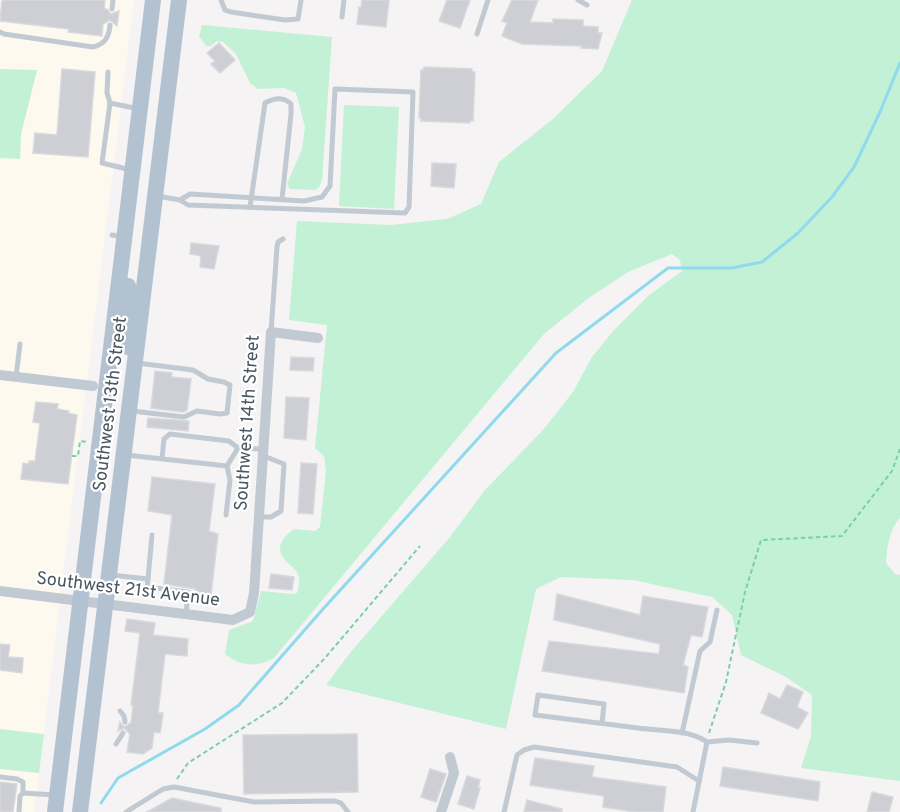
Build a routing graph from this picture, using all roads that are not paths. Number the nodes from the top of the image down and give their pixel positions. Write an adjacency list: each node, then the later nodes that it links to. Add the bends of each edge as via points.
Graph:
1 (113, 0): 10 (lane)
2 (153, 0): 17 (main road, Southwest 13th Street)
3 (179, 0): 19 (main road, Southwest 13th Street)
4 (221, 0): 5 (lane, via 225,10 231,12 298,20)
5 (301, 0)
6 (344, 0): 11 (lane)
7 (488, 0): 14 (lane)
8 (579, 0): 9 (lane)
9 (587, 5)
10 (112, 9)
11 (342, 17)
12 (110, 25): 13 (lane, via 106,41 93,47)
13 (0, 32)
14 (477, 34)
15 (108, 72): 16 (lane)
16 (110, 103): 17 (lane); 20 (lane, via 102,163)
17 (140, 109): 18 (main road, Southwest 13th Street)
18 (137, 135): 19 (main road); 20 (main road, Southwest 13th Street)
19 (166, 139): 21 (main road, Southwest 13th Street)
20 (133, 171): 27 (main road, Southwest 13th Street, via 118,236)
21 (156, 196): 23 (lane); 31 (main road, Southwest 13th Street)
22 (251, 197): 23 (lane, via 190,194); 24 (lane); 24 (lane, via 265,103 280,98 291,104); 25 (lane)
23 (180, 200): 25 (lane, via 188,205)
24 (282, 200): 25 (lane, via 314,200 322,197 330,186 335,89 413,92 409,207 405,213)
25 (250, 207)
26 (283, 239): 28 (lane, Southwest 14th Street, via 277,247)
27 (122, 263): 31 (main road, via 128,272 128,352); 34 (main road, Southwest 13th Street)
28 (271, 332): 29 (street); 38 (street, Southwest 14th Street)
29 (318, 338)
30 (20, 344): 33 (lane)
31 (135, 363): 35 (main road, Southwest 13th Street); 36 (lane, via 193,370 208,380 230,385 227,413 197,411 184,417)
32 (0, 375): 33 (street)
33 (16, 377): 34 (street)
34 (100, 387): 35 (main road); 48 (main road, Southwest 13th Street)
35 (132, 390): 36 (main road, Southwest 13th Street)
36 (129, 411): 39 (main road, Southwest 13th Street)
37 (238, 448): 38 (lane); 40 (lane, via 229,441 170,434 164,440); 41 (lane)
38 (262, 452): 43 (street, Southwest 14th Street); 43 (lane, via 284,466 281,511 271,517)
39 (124, 454): 40 (lane); 45 (main road, Southwest 13th Street)
40 (162, 458): 41 (lane)
41 (227, 466): 42 (lane, via 230,480)
42 (226, 515)
43 (258, 517): 51 (street, Southwest 14th Street)
44 (152, 535): 46 (lane)
45 (109, 574): 46 (lane); 49 (main road, Southwest 13th Street)
46 (148, 579): 52 (lane, via 147,587 188,592)
47 (0, 591): 48 (street, Southwest 21st Avenue)
48 (81, 602): 49 (street, Southwest 21st Avenue); 65 (main road, Southwest 13th Street)
49 (106, 604): 52 (street, Southwest 21st Avenue); 67 (main road, Southwest 13th Street)
50 (717, 610): 57 (lane, via 710,642 700,651)
51 (250, 612): 52 (street, Southwest 21st Avenue, via 233,620)
52 (186, 614)
53 (120, 711): 54 (lane)
54 (125, 722)
55 (602, 723): 55 (lane, via 604,704 538,694 535,715); 57 (lane)
56 (123, 733): 60 (lane)
57 (682, 734): 58 (lane)
58 (707, 742): 59 (lane); 63 (lane)
59 (757, 743)
60 (116, 744)
61 (450, 757): 70 (street, via 454,773)
62 (0, 777): 64 (lane, via 23,782)
63 (699, 781): 71 (lane, via 677,767 534,747 517,755); 72 (lane)
64 (23, 793): 65 (lane); 66 (lane)
65 (56, 804)
66 (19, 812)
67 (80, 812)
68 (126, 812): 69 (lane, via 163,789 174,787 254,802 335,801)
69 (348, 812)
70 (441, 812)
71 (504, 812)
72 (693, 812)

